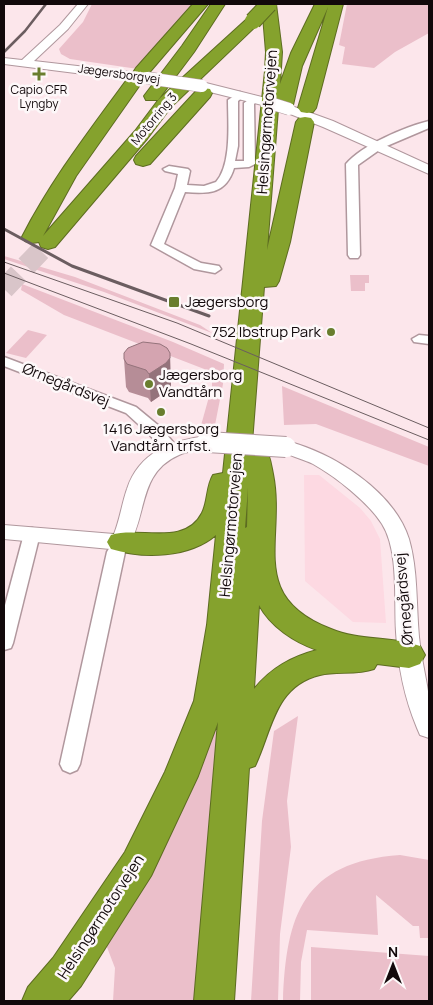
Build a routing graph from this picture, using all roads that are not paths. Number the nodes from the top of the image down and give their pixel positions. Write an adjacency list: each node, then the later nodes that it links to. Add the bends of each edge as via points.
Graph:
1 (201, 4): 11 (highway)
2 (218, 4): 22 (highway, Motorring 3, via 158,88)
3 (269, 4): 22 (highway, Motorring 3, bridge, via 165,103 141,135); 23 (highway, Helsingørmotorvejen, via 273,72)
4 (322, 4): 26 (highway, Helsingørmotorvejen, via 296,58 286,91)
5 (336, 4): 15 (highway)
6 (78, 6): 7 (street)
7 (43, 47): 9 (street); 10 (street, via 42,50 53,60)
8 (4, 59): 9 (street, Jægersborgvej)
9 (26, 62): 10 (street, Jægersborgvej)
10 (95, 71): 11 (street, Jægersborgvej)
11 (140, 77): 12 (street, Jægersborgvej, bridge); 22 (highway, via 69,170 46,208)
12 (205, 89): 13 (street, Jægersborgvej); 22 (highway, via 140,164 96,207)
13 (240, 95): 14 (street, Jægersborgvej); 18 (street, via 233,100 233,146)
14 (255, 99): 15 (street, Jægersborgvej, bridge); 18 (street, via 249,103)
15 (306, 115): 17 (street, Jægersborgvej); 26 (highway, via 287,218)
16 (429, 124): 17 (street)
17 (379, 147): 20 (street, Jægersborgvej); 24 (street, via 352,164)
18 (239, 165): 21 (street, via 216,186); 23 (highway)
19 (169, 169): 21 (street, via 184,171)
20 (429, 170)
21 (181, 188): 25 (street, via 157,245 198,266)
22 (40, 240)
23 (256, 251): 28 (highway, Helsingørmotorvejen)
24 (354, 256)
25 (215, 269)
26 (268, 281): 30 (highway, Helsingørmotorvejen)
27 (4, 361): 29 (street, Ørnegårdsvej, via 131,410)
28 (243, 402): 33 (highway, via 215,514 207,527 190,540 172,544); 39 (highway, Helsingørmotorvejen, via 222,625 210,702 181,776 138,864 67,972)
29 (172, 450): 33 (street, Ørnegårdsvej, via 150,464 141,477 127,532); 35 (street, Ørnegårdsvej, bridge, via 207,442 303,451 330,466 369,497 391,521 400,544)
30 (255, 451): 35 (highway, via 263,500 259,565 265,589 274,605 300,629 333,644); 38 (highway, Helsingørmotorvejen)
31 (4, 532): 32 (street)
32 (32, 534): 33 (street); 34 (street)
33 (121, 542): 37 (street, via 116,552)
34 (4, 643)
35 (409, 655): 36 (street, Ørnegårdsvej, via 419,708); 38 (highway, via 314,663 293,672 277,684 264,699 253,722)
36 (429, 728)
37 (70, 764)
38 (229, 802): 40 (highway, Helsingørmotorvejen)
39 (42, 1001)
40 (214, 1001)

